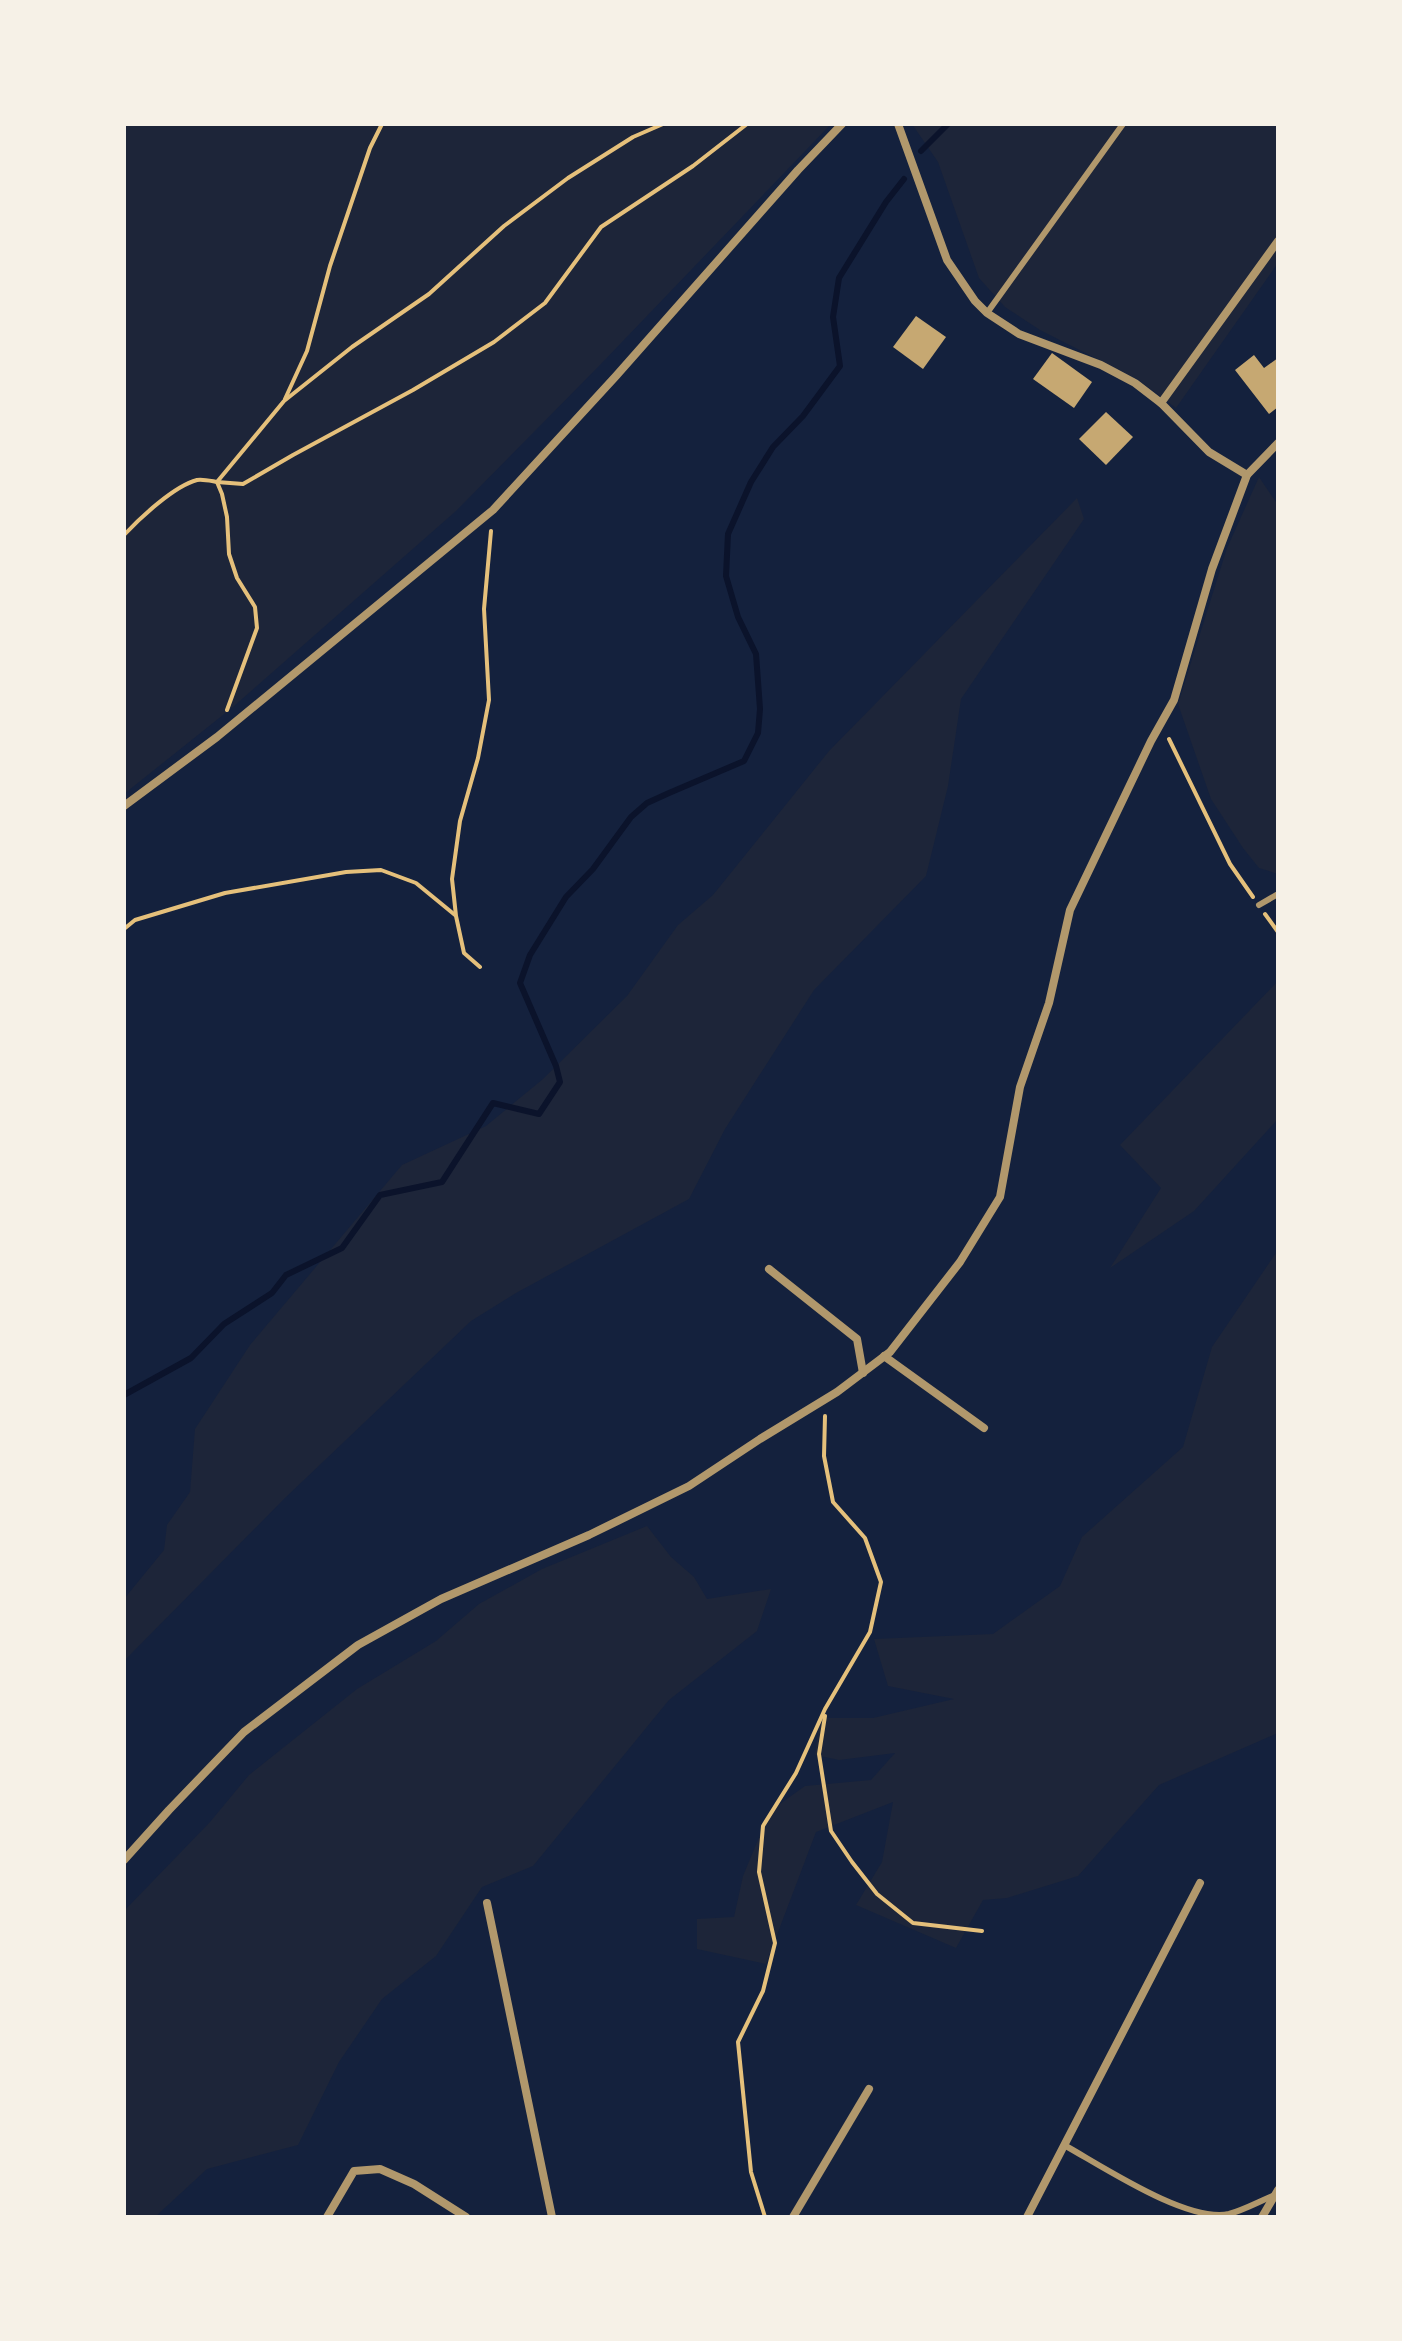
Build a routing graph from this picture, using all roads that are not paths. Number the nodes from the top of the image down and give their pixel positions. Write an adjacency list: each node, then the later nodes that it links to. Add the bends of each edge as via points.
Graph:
1 (842, 124): 9 (street, via 493,510 217,737)
2 (898, 124): 5 (street, via 947,260)
3 (1123, 124): 5 (lane)
4 (1278, 241): 6 (street)
5 (987, 313): 6 (street, via 1019,334 1101,365)
6 (1161, 403): 8 (street, via 1209,452)
7 (1278, 443): 8 (street)
8 (1247, 475): 13 (street, via 1212,569 1174,700 1070,910 1049,1003 1020,1087 1000,1197 960,1262)
9 (124, 806)
10 (1278, 894): 11 (lane)
11 (1259, 905)
12 (769, 1269): 14 (street, via 857,1339)
13 (884, 1356): 14 (street); 15 (street)
14 (863, 1373): 16 (street, via 689,1486 441,1599 358,1645 244,1732)
15 (984, 1428)
16 (124, 1860)
17 (1200, 1883): 20 (street)
18 (487, 1903): 24 (street)
19 (869, 2089): 25 (street)
20 (1064, 2145): 21 (lane, via 1168,2202 1206,2215 1229,2214); 26 (street)
21 (1277, 2192): 27 (street)
22 (327, 2217): 23 (street, via 354,2171 380,2169)
23 (466, 2217)
24 (552, 2217)
25 (793, 2217)
26 (1027, 2217)
27 (1262, 2217)

